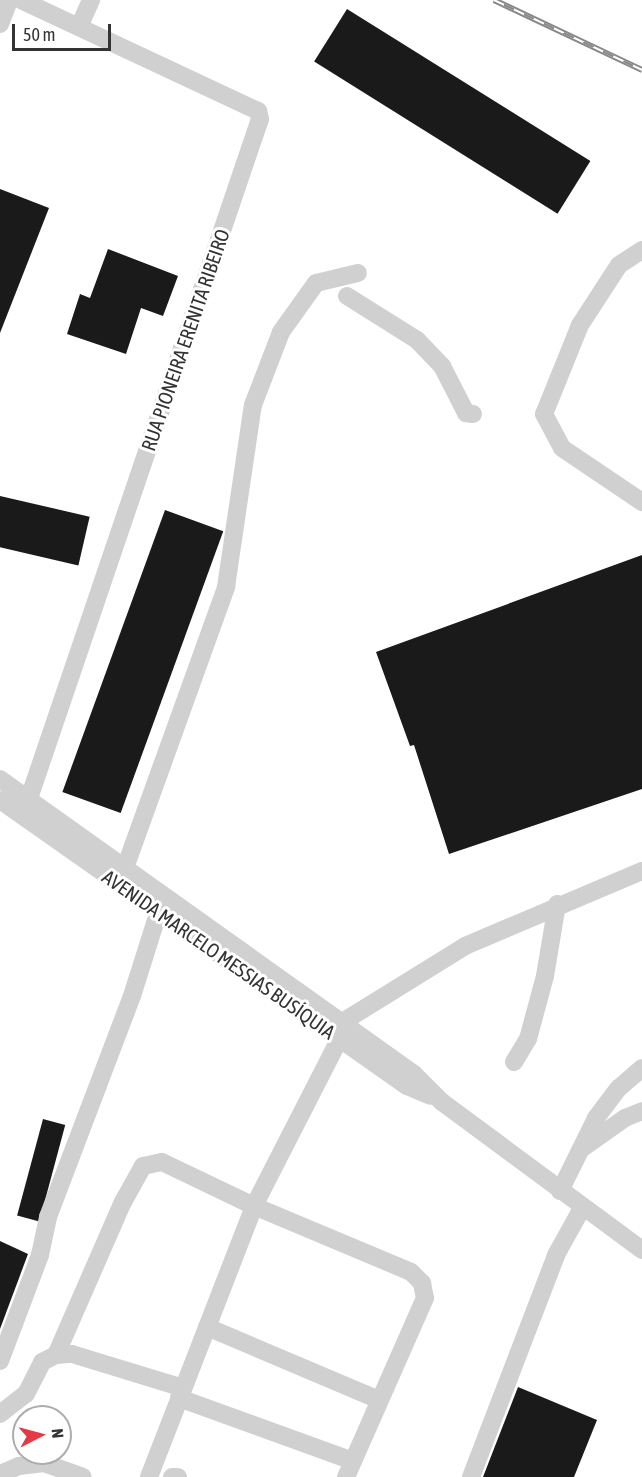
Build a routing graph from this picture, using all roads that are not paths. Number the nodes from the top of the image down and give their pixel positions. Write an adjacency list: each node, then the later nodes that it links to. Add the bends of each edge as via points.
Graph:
1 (9, 0): 4 (street)
2 (21, 0): 5 (street, RUA PIONEIRA ERENITA RIBEIRO)
3 (91, 0): 5 (street)
4 (0, 24)
5 (79, 27): 13 (street, RUA PIONEIRA ERENITA RIBEIRO, via 258,111 260,119)
6 (642, 250): 10 (street, via 619,265 580,325 544,414 562,448)
7 (358, 273): 14 (street, via 316,283 280,332 253,405 226,587)
8 (347, 296): 9 (street, via 417,340 442,366 466,413)
9 (473, 414)
10 (642, 502)
11 (0, 778): 13 (street)
12 (0, 800): 13 (street, AVENIDA MARCELO MESSIAS BUSÍQUIA)
13 (26, 807): 14 (street, AVENIDA MARCELO MESSIAS BUSÍQUIA); 16 (street, AVENIDA MARCELO MESSIAS BUSÍQUIA)
14 (125, 868): 16 (street, AVENIDA MARCELO MESSIAS BUSÍQUIA)
15 (642, 871): 17 (street)
16 (161, 903): 18 (street, AVENIDA MARCELO MESSIAS BUSÍQUIA); 29 (street, via 132,996 48,1217 40,1255)
17 (557, 904): 18 (street, via 465,946); 19 (street, via 545,976 528,1039)
18 (340, 1031): 23 (street, AVENIDA MARCELO MESSIAS BUSÍQUIA, via 407,1086 442,1102); 24 (street)
19 (514, 1062)
20 (642, 1068): 22 (street, via 619,1088 596,1118)
21 (642, 1111): 22 (street)
22 (582, 1148): 23 (street)
23 (560, 1191): 25 (street, AVENIDA MARCELO MESSIAS BUSÍQUIA)
24 (254, 1206): 27 (street); 28 (street, via 162,1162 143,1166 123,1202); 31 (street, via 411,1272 422,1283 424,1298)
25 (582, 1208): 26 (street, AVENIDA MARCELO MESSIAS BUSÍQUIA); 39 (street, via 556,1255)
26 (641, 1247)
27 (207, 1327): 30 (street); 31 (street)
28 (56, 1355): 30 (street, via 72,1354); 32 (street, via 42,1362 26,1394)
29 (0, 1360)
30 (181, 1393): 33 (street); 36 (street)
31 (378, 1400): 33 (street)
32 (0, 1414)
33 (350, 1469)
34 (0, 1474): 35 (street, via 19,1466 44,1463)
35 (83, 1477)
36 (149, 1477)
37 (172, 1477): 38 (street)
38 (178, 1477)
39 (471, 1477)

